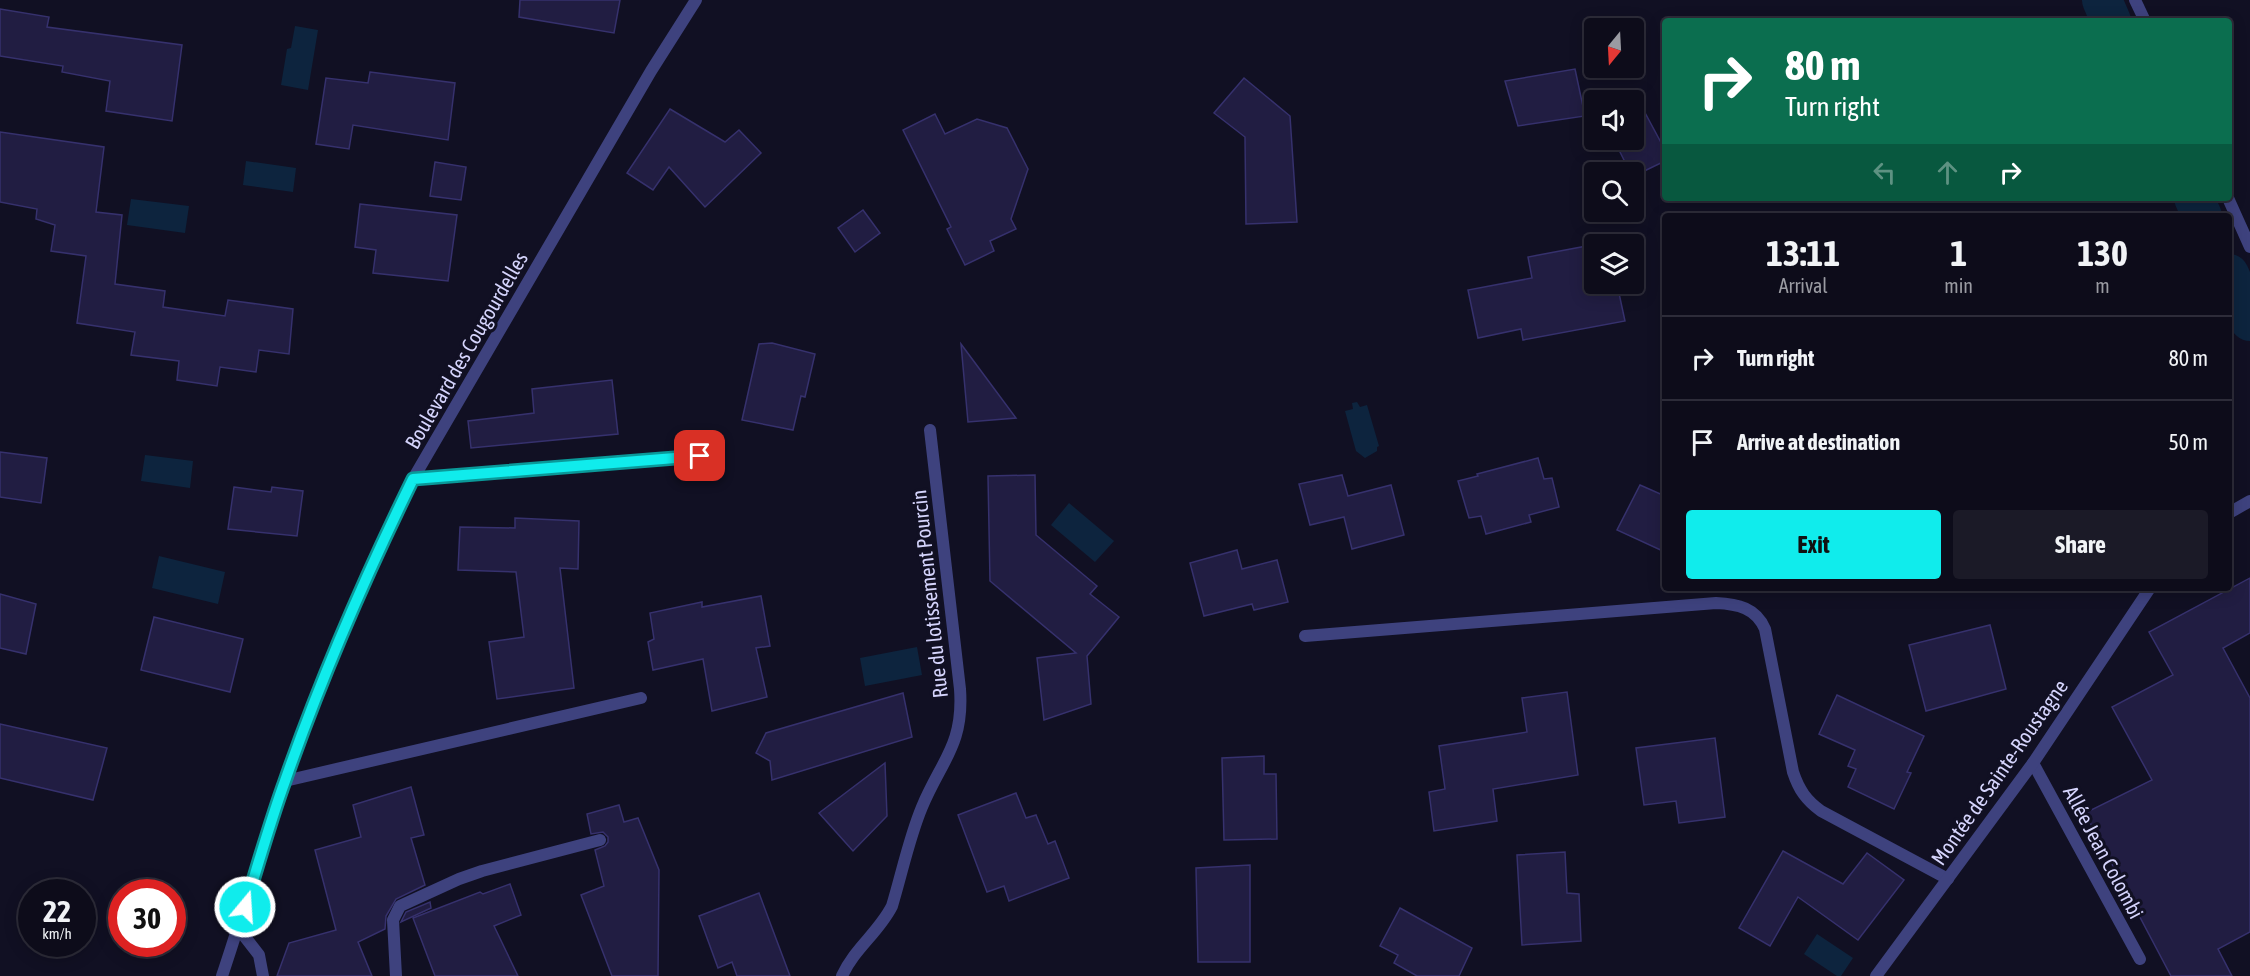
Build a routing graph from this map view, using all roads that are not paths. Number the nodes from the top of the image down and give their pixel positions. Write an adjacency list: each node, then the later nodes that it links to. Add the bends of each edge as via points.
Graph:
1 (696, 0): 8 (street, Boulevard des Cougourdelles)
2 (2135, 0): 3 (street)
3 (2144, 18)
4 (2229, 201): 5 (street)
5 (2250, 247)
6 (930, 430): 23 (street, Rue du lotissement Pourcin, via 960,689 958,728 950,753 921,808 892,906)
7 (700, 456): 8 (street)
8 (413, 479): 15 (street, Boulevard des Cougourdelles, via 339,639)
9 (2250, 501): 10 (street)
10 (2232, 511)
11 (2148, 591): 14 (street, Montée de Sainte-Roustagne)
12 (1305, 636): 17 (street, via 1716,603 1739,606 1754,613 1765,629 1799,789 1821,811)
13 (641, 699): 15 (street)
14 (2033, 763): 17 (street, Montée de Sainte-Roustagne); 19 (street, Allée Jean Colombi)
15 (285, 781): 18 (street, Boulevard des Cougourdelles)
16 (600, 840): 22 (street, via 474,873 400,906 393,920)
17 (1948, 879): 24 (street, Montée de Sainte-Roustagne)
18 (238, 928): 20 (street, Boulevard des Cougourdelles); 21 (street, via 259,955)
19 (2140, 959)
20 (222, 976)
21 (263, 976)
22 (396, 976)
23 (842, 976)
24 (1876, 976)

